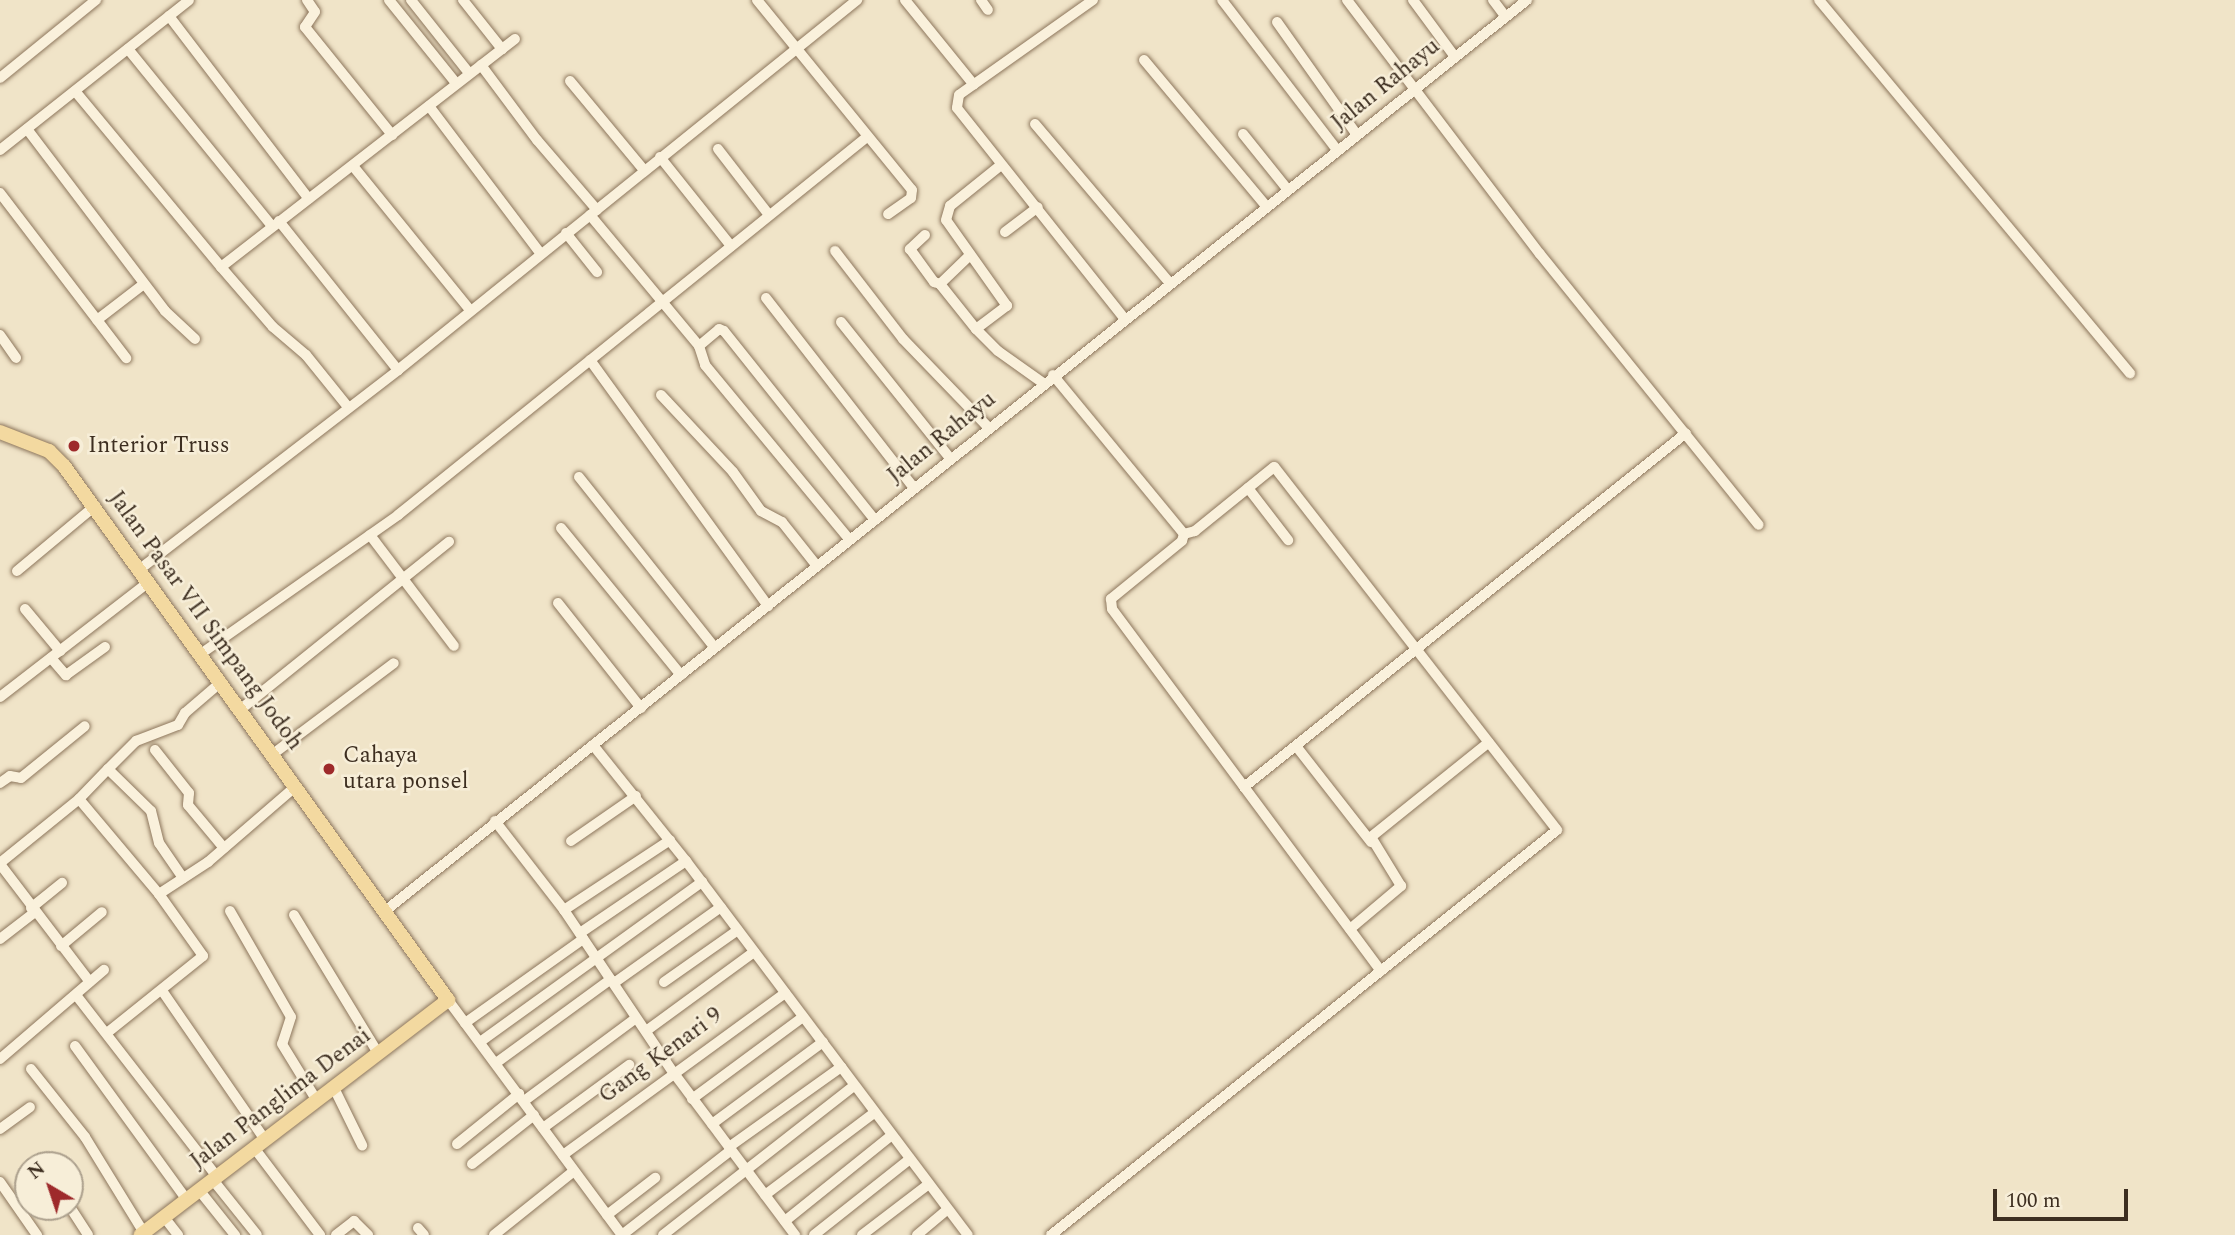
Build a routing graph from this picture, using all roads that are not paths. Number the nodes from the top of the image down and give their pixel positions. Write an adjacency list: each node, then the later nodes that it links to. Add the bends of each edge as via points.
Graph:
1 (189, 0): 19 (street)
2 (307, 0): 40 (street, via 315,12 305,27)
3 (389, 0): 32 (street)
4 (411, 0): 29 (street)
5 (463, 0): 25 (street)
6 (757, 0): 24 (street)
7 (857, 0): 24 (street)
8 (905, 0): 33 (street)
9 (981, 0): 18 (street)
10 (1093, 0): 33 (street)
11 (1222, 0): 45 (street)
12 (1347, 0): 34 (street)
13 (1413, 0): 26 (street)
14 (1493, 0): 20 (street)
15 (1527, 0): 20 (street, Jalan Rahayu)
16 (1819, 0): 85 (street)
17 (93, 1): 30 (street)
18 (988, 10)
19 (169, 16): 23 (street); 52 (street)
20 (1506, 17): 26 (street, Jalan Rahayu)
21 (1277, 22): 41 (street)
22 (515, 39): 25 (street)
23 (128, 49): 35 (street); 58 (street)
24 (796, 49): 42 (street); 46 (street)
25 (502, 50): 28 (street)
26 (1455, 57): 34 (street, Jalan Rahayu)
27 (1144, 61): 53 (street)
28 (481, 65): 29 (street); 55 (street)
29 (470, 73): 32 (street)
30 (0, 78)
31 (570, 81): 49 (street)
32 (456, 83): 36 (street)
33 (974, 85): 47 (street, via 959,95 957,107)
34 (1416, 88): 41 (street, Jalan Rahayu); 92 (street, via 1540,254)
35 (75, 91): 38 (street); 66 (street)
36 (429, 106): 40 (street); 64 (street)
37 (1035, 124): 70 (street)
38 (27, 129): 44 (street); 68 (street)
39 (1244, 134): 50 (street)
40 (392, 135): 48 (street)
41 (1357, 135): 45 (street, Jalan Rahayu)
42 (867, 137): 56 (street, via 914,193); 57 (street)
43 (718, 149): 57 (street)
44 (0, 150)
45 (1338, 151): 50 (street, Jalan Rahayu)
46 (660, 157): 49 (street); 62 (street)
47 (1001, 165): 54 (street); 65 (street, via 946,215)
48 (353, 166): 52 (street); 73 (street)
49 (644, 170): 55 (street)
50 (1288, 190): 53 (street, Jalan Rahayu)
51 (0, 193): 75 (street)
52 (309, 199): 58 (street)
53 (1266, 206): 70 (street, Jalan Rahayu)
54 (1038, 207): 59 (street); 74 (street)
55 (594, 212): 60 (street); 72 (street)
56 (888, 214)
57 (769, 215): 62 (street)
58 (276, 224): 66 (street); 84 (street)
59 (1005, 232)
60 (566, 233): 64 (street); 67 (street)
61 (925, 235): 69 (street, via 910,249)
62 (731, 246): 72 (street)
63 (835, 251): 90 (street, via 903,339)
64 (540, 253): 73 (street)
65 (970, 260): 69 (street); 77 (street, via 1008,304)
66 (221, 267): 89 (street, via 273,327 306,355)
67 (597, 272)
68 (144, 284): 75 (street); 79 (street)
69 (940, 284): 77 (street)
70 (1170, 284): 74 (street, Jalan Rahayu)
71 (766, 298): 95 (street)
72 (664, 302): 80 (street); 83 (street)
73 (470, 310): 84 (street)
74 (1125, 319): 86 (street, Jalan Rahayu)
75 (97, 320): 82 (street)
76 (841, 322): 93 (street)
77 (976, 329): 87 (street)
78 (0, 335): 81 (street)
79 (195, 339)
80 (699, 346): 98 (street, via 719,329 724,331); 103 (street, via 705,365)
81 (16, 358)
82 (126, 358)
83 (590, 360): 102 (street); 112 (street)
84 (398, 370): 89 (street)
85 (2130, 373)
86 (1053, 375): 87 (street, Jalan Rahayu); 101 (street)
87 (1043, 383): 90 (street, Jalan Rahayu)
88 (661, 395): 106 (street, via 733,472 761,512 782,522)
89 (348, 407): 107 (street)
90 (988, 427): 93 (street, Jalan Rahayu)
91 (0, 432): 97 (main road, Jalan Pasar VII Simpang Jodoh, via 53,454)
92 (1686, 433): 99 (street); 117 (street)
93 (950, 458): 95 (street, Jalan Rahayu)
94 (579, 477): 116 (street)
95 (914, 488): 98 (street, Jalan Rahayu)
96 (1248, 488): 101 (street, via 1195,531); 104 (street); 117 (street, via 1274,467)
97 (94, 506): 107 (main road, Jalan Pasar VII Simpang Jodoh); 108 (street)
98 (875, 520): 103 (street, Jalan Rahayu)
99 (1759, 525)
100 (561, 528): 121 (street)
101 (1184, 534): 135 (street, via 1182,541 1110,602 1117,619)
102 (370, 535): 109 (street); 118 (street)
103 (850, 540): 106 (street, Jalan Rahayu)
104 (1288, 540)
105 (449, 542): 109 (street)
106 (817, 566): 112 (street, Jalan Rahayu)
107 (140, 569): 110 (main road, Jalan Pasar VII Simpang Jodoh)
108 (17, 571)
109 (402, 580): 114 (street); 125 (street)
110 (149, 582): 118 (main road, Jalan Pasar VII Simpang Jodoh); 119 (street)
111 (558, 603): 124 (street)
112 (768, 606): 116 (street, Jalan Rahayu)
113 (25, 609): 119 (street)
114 (454, 646)
115 (105, 647): 119 (street, via 66,675)
116 (715, 648): 121 (street, Jalan Rahayu)
117 (1416, 650): 127 (street); 129 (street)
118 (202, 653): 122 (main road, Jalan Pasar VII Simpang Jodoh)
119 (55, 654): 123 (street)
120 (394, 663): 131 (street)
121 (681, 675): 124 (street, Jalan Rahayu)
122 (221, 682): 125 (main road, Jalan Pasar VII Simpang Jodoh); 132 (street, via 188,710 178,725 136,741)
123 (0, 697)
124 (640, 708): 128 (street, Jalan Rahayu)
125 (241, 709): 131 (main road, Jalan Pasar VII Simpang Jodoh)
126 (85, 726): 133 (street, via 21,778 10,776)
127 (1489, 742): 141 (street, via 1377,832); 164 (street, via 1557,830)
128 (593, 745): 136 (street); 138 (street, Jalan Rahayu)
129 (1296, 746): 135 (street); 141 (street)
130 (155, 750): 142 (street, via 189,793 188,806)
131 (273, 754): 134 (main road, Jalan Pasar VII Simpang Jodoh)
132 (108, 769): 137 (street); 145 (street, via 150,811 159,843)
133 (0, 783)
134 (296, 786): 142 (street); 153 (main road, Jalan Pasar VII Simpang Jodoh)
135 (1244, 787): 156 (street)
136 (636, 796): 139 (street); 140 (street)
137 (79, 799): 144 (street); 148 (street)
138 (495, 821): 151 (street); 153 (street, Jalan Rahayu)
139 (670, 839): 143 (street); 151 (street)
140 (570, 841)
141 (1371, 842): 156 (street, via 1401,886)
142 (224, 848): 145 (street)
143 (686, 861): 146 (street); 158 (street)
144 (0, 864): 150 (street)
145 (183, 878): 148 (street)
146 (702, 882): 149 (street); 162 (street)
147 (62, 883): 150 (street)
148 (159, 894): 168 (street, via 202,956)
149 (721, 907): 157 (street); 165 (street)
150 (33, 910): 159 (street); 160 (street)
151 (564, 910): 158 (street)
152 (230, 911): 191 (street, via 291,1017 282,1044)
153 (385, 911): 171 (main road, Jalan Pasar VII Simpang Jodoh)
154 (102, 912): 160 (street)
155 (294, 915): 180 (street)
156 (1350, 929): 164 (street)
157 (738, 930): 161 (street); 167 (street)
158 (581, 936): 162 (street); 174 (street)
159 (0, 939)
160 (61, 946): 166 (street)
161 (754, 952): 169 (street); 175 (street)
162 (598, 959): 165 (street); 177 (street)
163 (104, 971): 166 (street)
164 (1381, 971): 235 (street)
165 (612, 981): 173 (street); 182 (street)
166 (90, 982): 170 (street)
167 (664, 982)
168 (163, 992): 176 (street); 199 (street)
169 (785, 993): 172 (street); 186 (street, Gang Kenari 9)
170 (76, 995): 176 (street); 181 (street)
171 (448, 1000): 174 (street); 180 (main road, Jalan Panglima Denai)
172 (803, 1017): 178 (street); 190 (street)
173 (636, 1018): 175 (street); 189 (street)
174 (465, 1023): 177 (street)
175 (646, 1031): 186 (street)
176 (107, 1033): 208 (street)
177 (480, 1042): 182 (street)
178 (823, 1042): 184 (street); 195 (street)
179 (75, 1046): 214 (street)
180 (378, 1054): 188 (main road, Jalan Panglima Denai)
181 (0, 1059)
182 (496, 1063): 189 (street)
183 (629, 1065): 196 (street)
184 (841, 1067): 187 (street); 202 (street)
185 (32, 1069): 219 (street, via 85,1137)
186 (673, 1072): 190 (street); 203 (street, Gang Kenari 9)
187 (854, 1086): 193 (street); 207 (street)
188 (334, 1088): 191 (main road, Jalan Panglima Denai); 201 (street)
189 (521, 1098): 194 (street); 200 (street)
190 (692, 1099): 195 (street)
191 (317, 1101): 199 (main road, Jalan Panglima Denai)
192 (30, 1107): 197 (street)
193 (874, 1113): 198 (street); 213 (street)
194 (534, 1115): 196 (street); 205 (street)
195 (712, 1124): 202 (street)
196 (543, 1128): 203 (street)
197 (0, 1129)
198 (892, 1135): 204 (street); 218 (street)
199 (260, 1144): 208 (main road, Jalan Panglima Denai); 224 (street)
200 (457, 1144)
201 (362, 1145)
202 (730, 1148): 207 (street); 228 (street)
203 (563, 1155): 206 (street)
204 (910, 1159): 211 (street); 231 (street)
205 (472, 1164)
206 (574, 1171): 216 (street); 227 (street)
207 (747, 1171): 213 (street); 229 (street)
208 (215, 1178): 212 (main road, Jalan Panglima Denai); 223 (street)
209 (655, 1178): 216 (street)
210 (0, 1182): 220 (street)
211 (929, 1184): 215 (street); 232 (street)
212 (199, 1190): 214 (main road, Jalan Panglima Denai); 222 (street)
213 (765, 1195): 218 (street)
214 (186, 1199): 217 (main road, Jalan Panglima Denai)
215 (948, 1209): 233 (street); 234 (street)
216 (607, 1215): 228 (street)
217 (164, 1217): 219 (main road, Jalan Panglima Denai); 221 (street)
218 (785, 1221): 230 (street)
219 (143, 1234)
220 (37, 1235)
221 (178, 1235)
222 (235, 1235)
223 (257, 1235)
224 (320, 1235)
225 (336, 1235): 226 (street, via 354,1221)
226 (368, 1235)
227 (494, 1235)
228 (622, 1235)
229 (663, 1235)
230 (794, 1235)
231 (814, 1235)
232 (862, 1235)
233 (916, 1235)
234 (968, 1235)
235 (1051, 1235)

